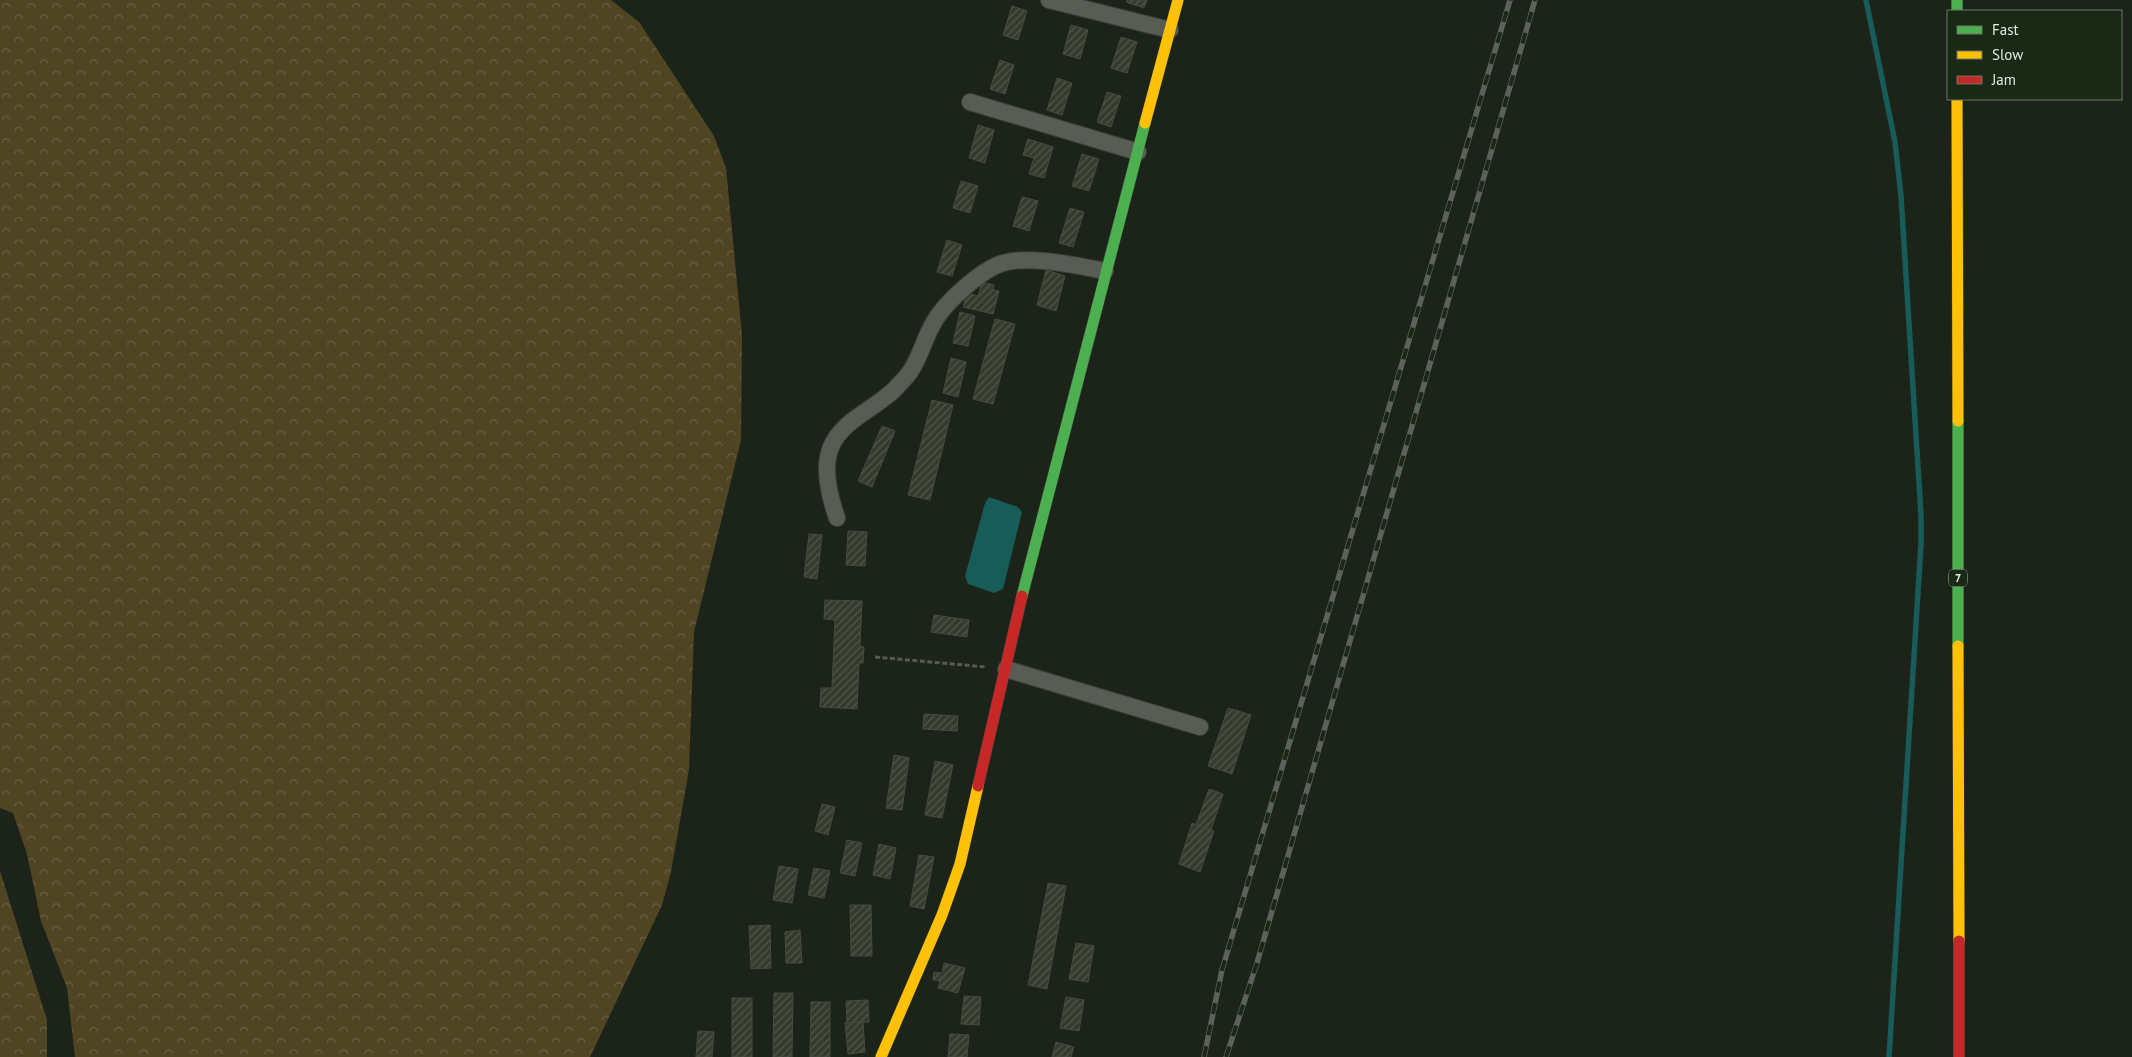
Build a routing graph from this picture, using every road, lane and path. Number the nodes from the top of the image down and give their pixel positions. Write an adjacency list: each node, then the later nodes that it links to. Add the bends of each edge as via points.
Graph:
1 (1049, 0): 3 (street)
2 (1178, 0): 3 (street)
3 (1170, 30): 6 (street)
4 (1957, 100): 13 (street, 7)
5 (970, 102): 6 (street)
6 (1138, 152): 7 (street)
7 (1105, 271): 8 (street, via 1060,262 1002,263 985,271 960,292 934,322 911,372 840,433 830,448 828,493); 10 (street)
8 (836, 518)
9 (875, 657): 10 (path)
10 (1006, 669): 11 (street); 12 (street, via 960,864 942,915)
11 (1200, 727)
12 (881, 1057)
13 (1959, 1057)

